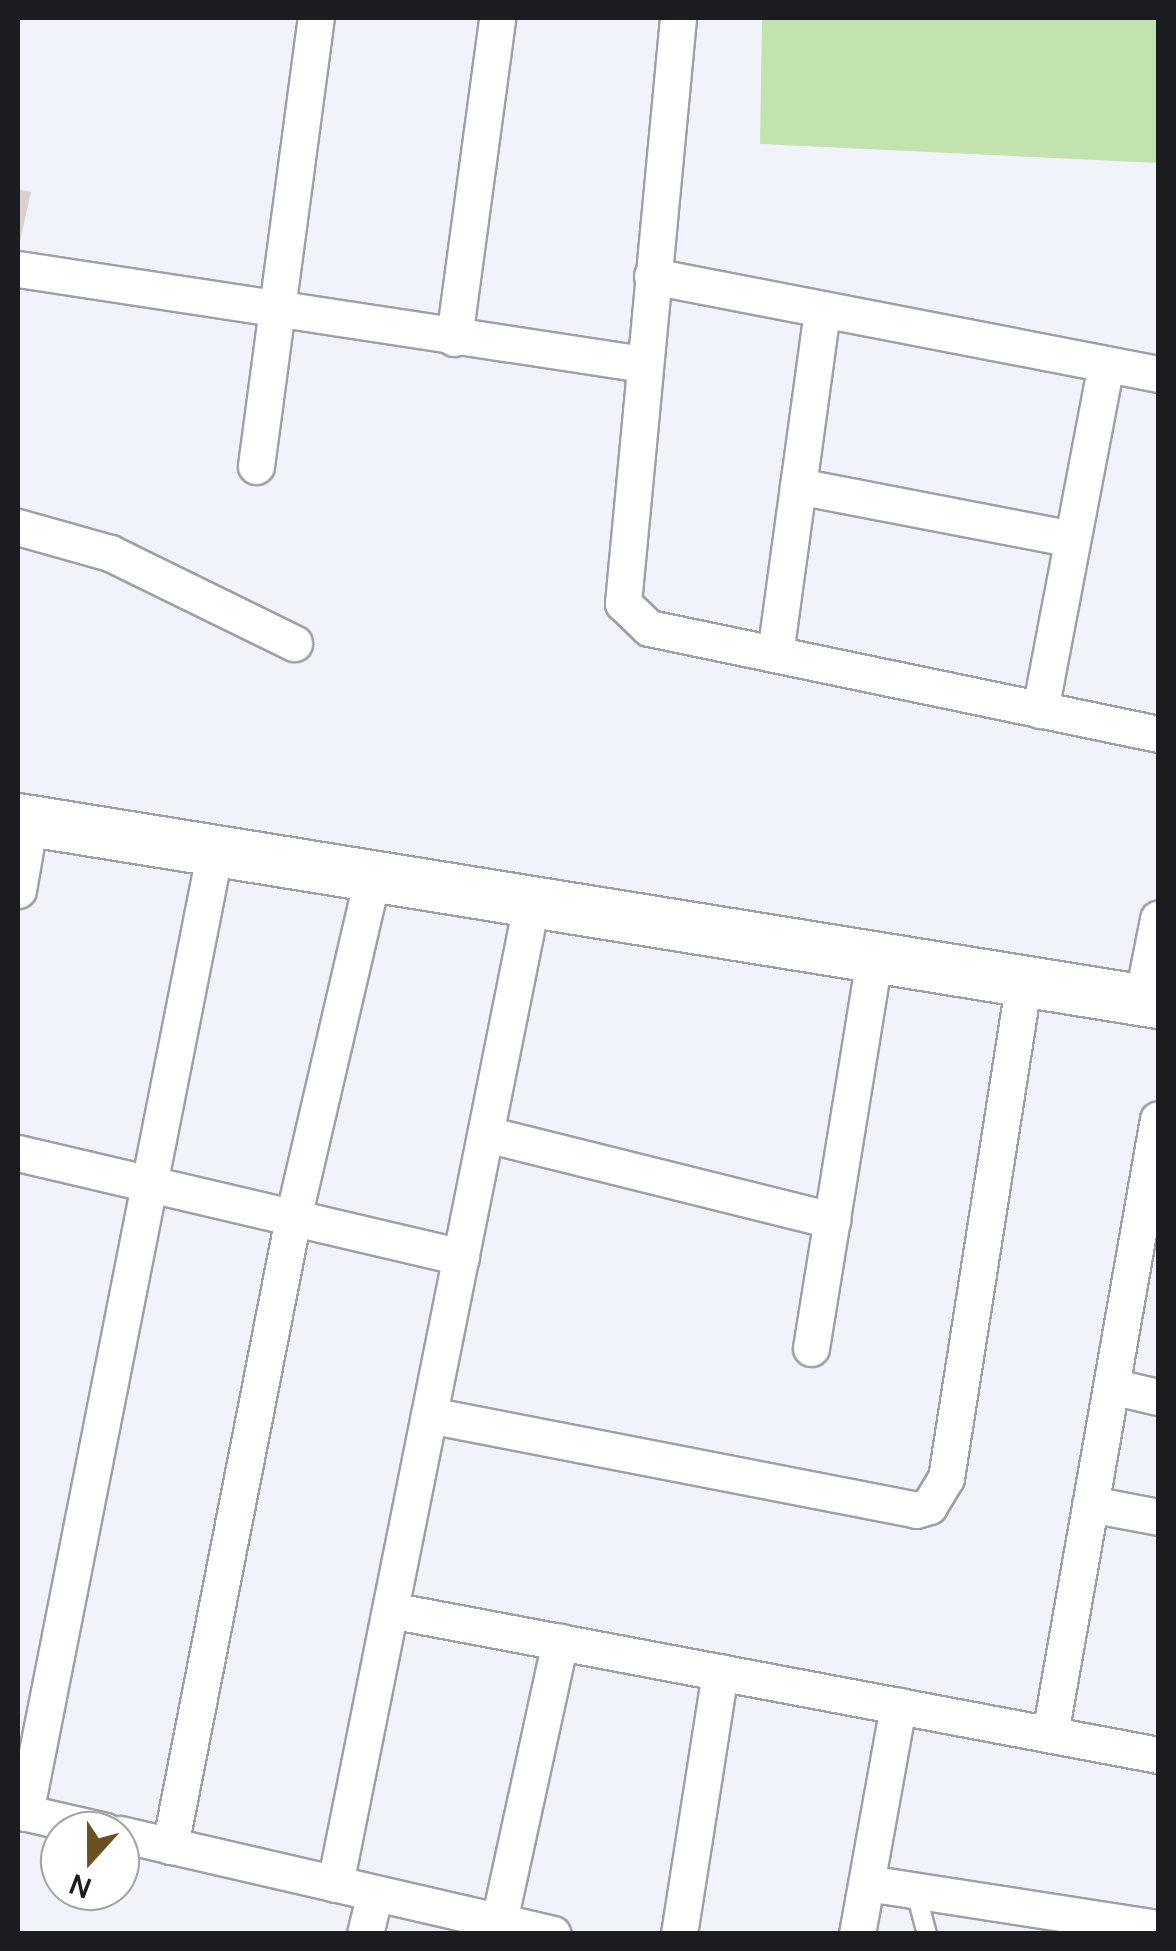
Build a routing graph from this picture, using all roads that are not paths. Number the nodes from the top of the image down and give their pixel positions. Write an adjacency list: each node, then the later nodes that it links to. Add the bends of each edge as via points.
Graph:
1 (316, 18): 7 (street)
2 (497, 18): 8 (street)
3 (678, 18): 5 (street)
4 (18, 269): 7 (street)
5 (652, 276): 6 (street); 9 (street)
6 (822, 309): 10 (street); 13 (street)
7 (279, 310): 8 (street); 12 (street)
8 (454, 338): 9 (street)
9 (643, 364): 17 (street, via 624,603 650,628)
10 (1106, 364): 11 (street); 15 (street)
11 (1158, 374)
12 (256, 466)
13 (798, 486): 15 (street); 17 (street)
14 (18, 528): 16 (street, via 92,546)
15 (1072, 539): 18 (street)
16 (294, 644)
17 (775, 654): 18 (street)
18 (1040, 710): 19 (street)
19 (1158, 734)
20 (24, 820): 21 (street); 23 (street)
21 (215, 850): 22 (street); 33 (street)
22 (373, 875): 24 (street); 34 (street)
23 (18, 890)
24 (532, 900): 26 (street); 30 (street)
25 (1158, 920): 28 (street)
26 (875, 955): 27 (street); 35 (street)
27 (1024, 980): 28 (street); 41 (street, via 946,1478 929,1506 916,1510)
28 (1150, 1001)
29 (1158, 1119): 32 (street)
30 (486, 1134): 35 (street); 36 (street)
31 (18, 1153): 33 (street)
32 (1154, 1173): 37 (street)
33 (148, 1184): 34 (street); 50 (street)
34 (294, 1218): 36 (street); 52 (street)
35 (832, 1220): 38 (street)
36 (461, 1258): 41 (street)
37 (1144, 1288): 39 (street)
38 (811, 1348)
39 (1111, 1386): 40 (street); 42 (street)
40 (1158, 1397)
41 (430, 1415): 44 (street)
42 (1090, 1504): 43 (street); 48 (street)
43 (1158, 1516)
44 (390, 1610): 45 (street); 54 (street)
45 (560, 1642): 46 (street); 57 (street)
46 (720, 1672): 47 (street); 61 (street)
47 (898, 1706): 48 (street); 53 (street)
48 (1050, 1734): 49 (street)
49 (1158, 1754)
50 (21, 1812)
51 (140, 1839): 52 (street)
52 (170, 1846): 54 (street)
53 (867, 1883): 56 (street); 62 (street)
54 (335, 1884): 55 (street)
55 (375, 1893): 57 (street); 59 (street)
56 (916, 1893): 58 (street); 63 (lane)
57 (499, 1921): 60 (street)
58 (1158, 1928)
59 (365, 1934)
60 (553, 1934)
61 (679, 1934)
62 (857, 1934)
63 (927, 1934)

